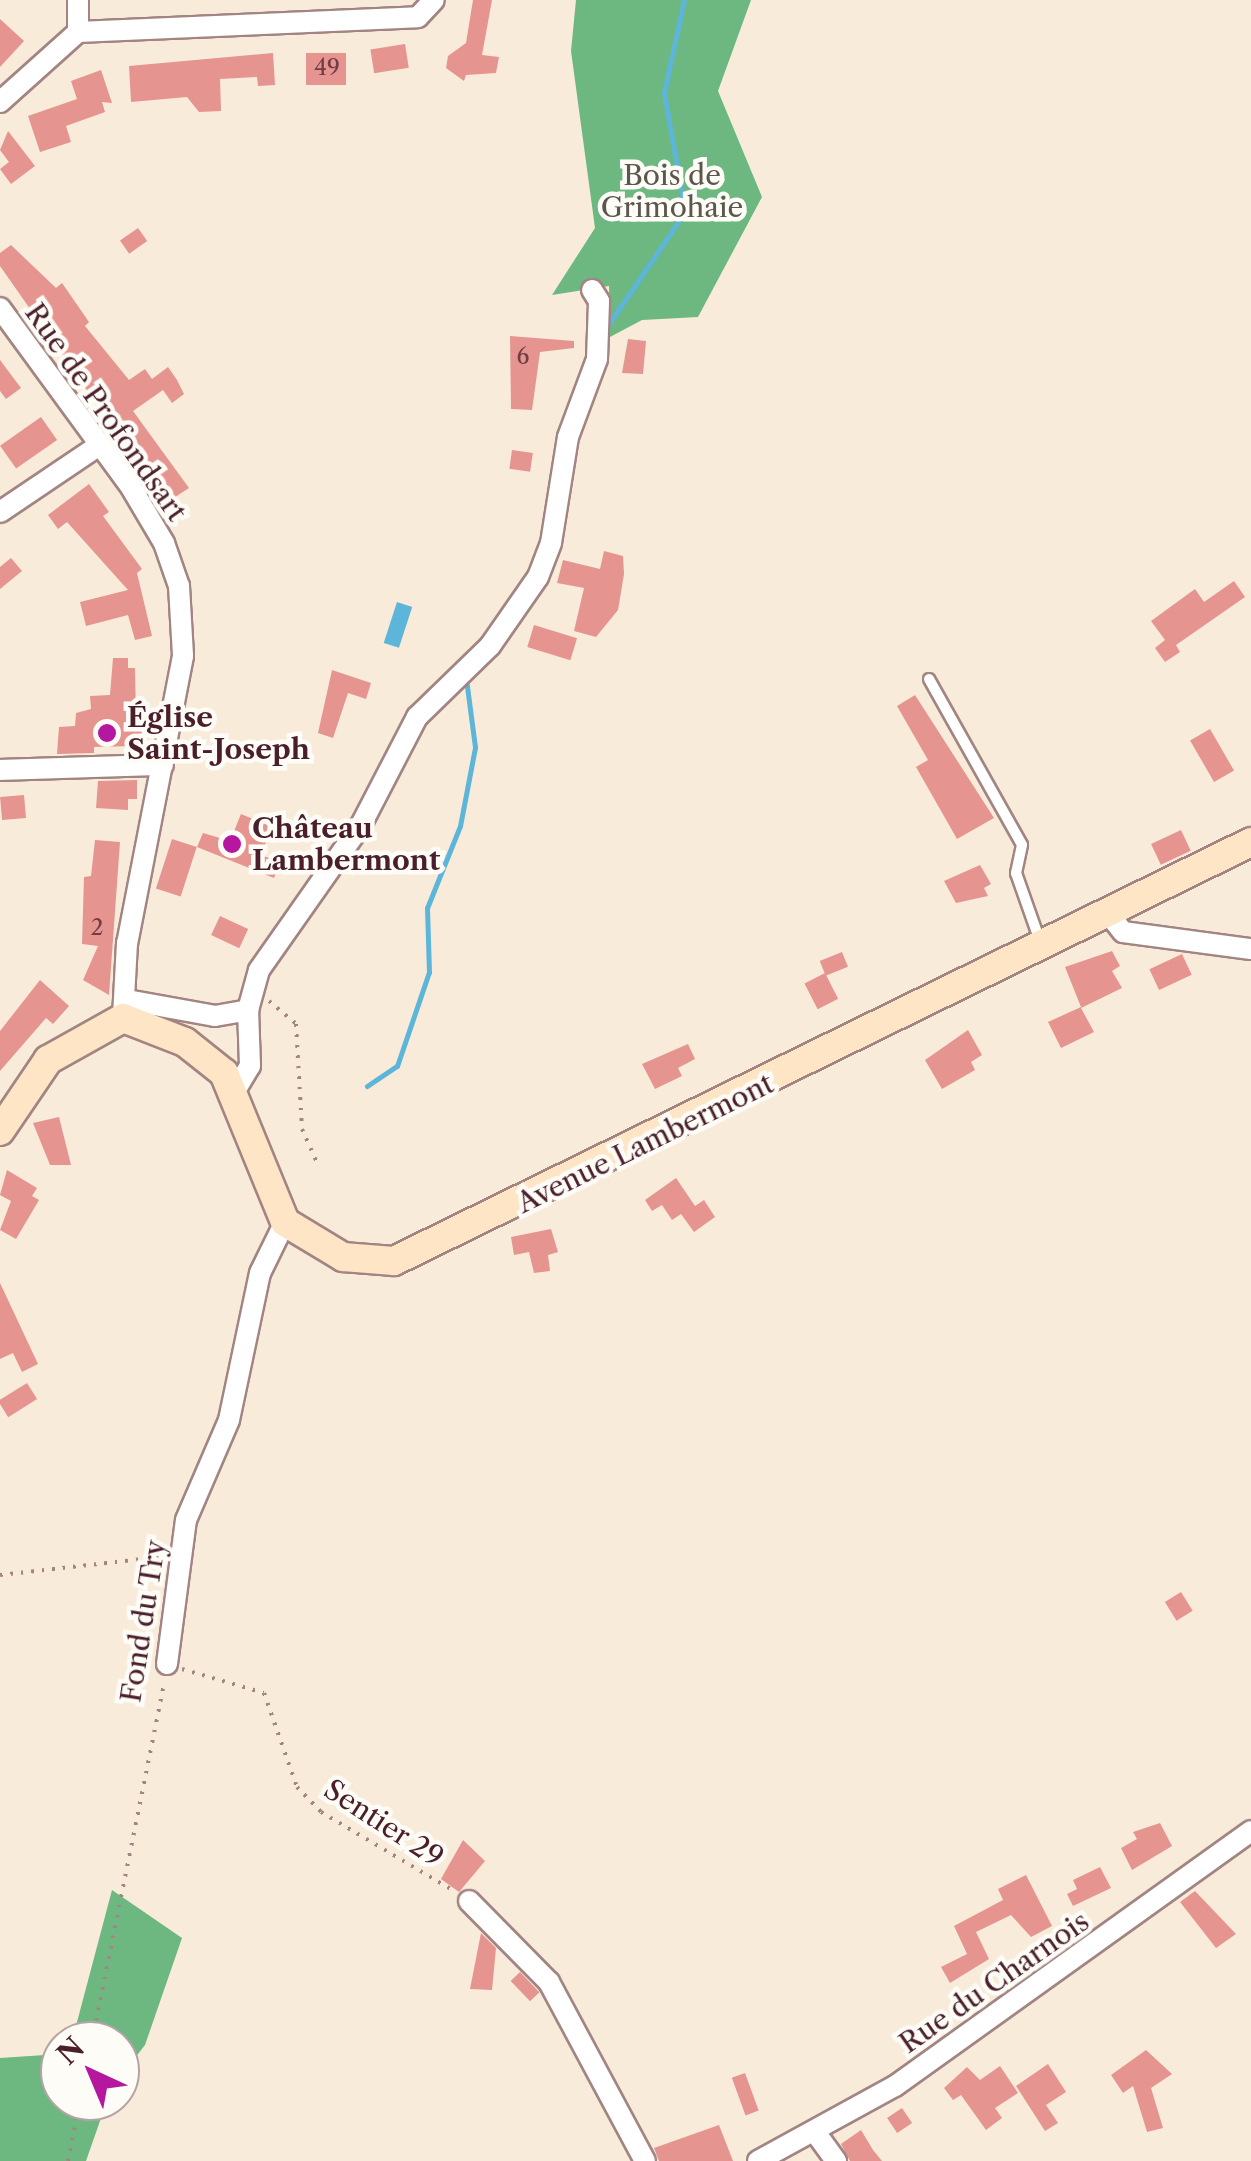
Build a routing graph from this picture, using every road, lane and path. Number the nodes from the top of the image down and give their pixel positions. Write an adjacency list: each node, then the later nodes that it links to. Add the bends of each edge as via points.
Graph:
1 (78, 0): 3 (street)
2 (434, 0): 3 (street, via 418,17)
3 (78, 32): 4 (street)
4 (0, 102)
5 (592, 290): 16 (street, via 600,301 598,359 572,424 538,577 490,646 417,718 360,825 260,970)
6 (0, 308): 7 (street, Rue de Profondsart)
7 (100, 444): 8 (street); 10 (street, Rue de Profondsart, via 164,543 178,586 183,656)
8 (0, 512)
9 (929, 679): 14 (lane, via 1022,845 1016,873)
10 (163, 765): 11 (street); 17 (street, Rue de Profondsart, via 127,943)
11 (0, 770)
12 (1251, 842): 13 (street, Avenue Lambermont)
13 (1108, 913): 14 (street, Avenue Lambermont); 15 (street, via 1123,932)
14 (1042, 946): 21 (street, Avenue Lambermont, via 410,1257 343,1257)
15 (1251, 950)
16 (249, 1004): 17 (street, via 215,1016); 18 (street, via 253,1050); 20 (path, via 268,1001 291,1016 302,1129)
17 (125, 1009): 18 (street, via 184,1042); 19 (street, via 48,1060)
18 (236, 1089): 21 (street)
19 (0, 1131)
20 (317, 1164)
21 (286, 1222): 22 (street, Fond du Try, via 260,1273 238,1392 196,1492)
22 (180, 1554): 23 (path); 24 (street, Fond du Try)
23 (0, 1574)
24 (167, 1664): 26 (path, Sentier 29, via 264,1692 297,1787 321,1812); 27 (path, Fond du Try)
25 (1251, 1831): 29 (street, Rue du Charnois, via 896,2086)
26 (469, 1901): 31 (street, via 550,1982)
27 (96, 2021)
28 (76, 2121): 30 (path)
29 (815, 2132): 32 (street, Rue du Charnois); 33 (street)
30 (68, 2161)
31 (645, 2161)
32 (758, 2161)
33 (836, 2161)

